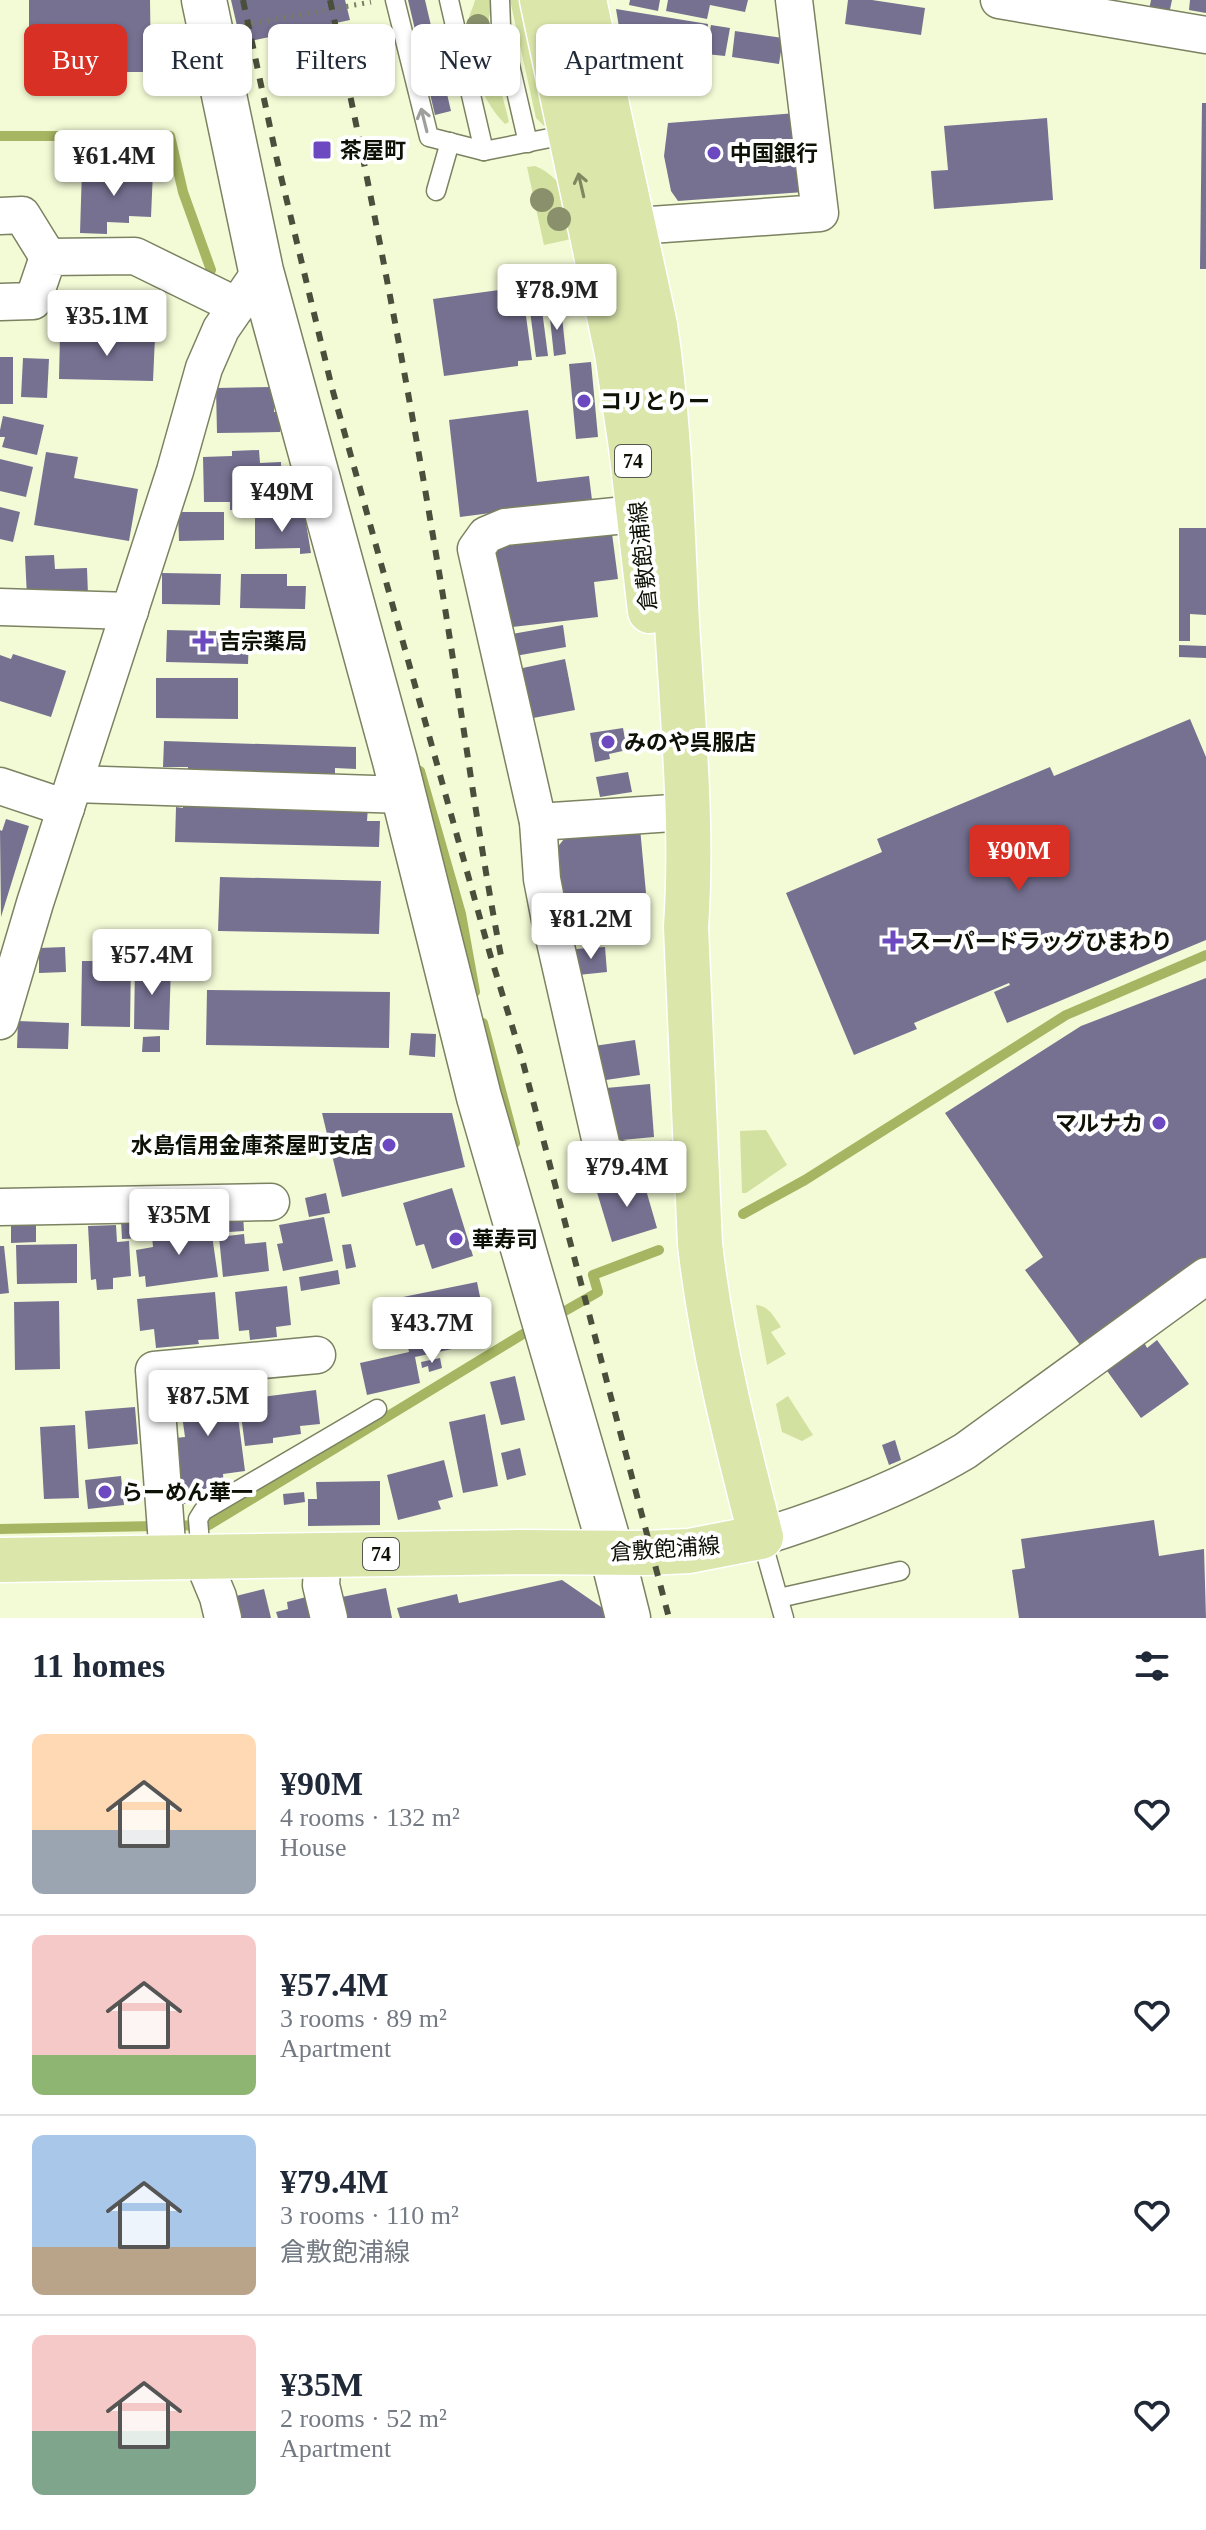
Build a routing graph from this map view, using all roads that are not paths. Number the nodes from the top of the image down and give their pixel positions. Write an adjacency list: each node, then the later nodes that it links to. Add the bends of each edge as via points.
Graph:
1 (395, 0): 16 (lane, one-way to 1, via 429,137)
2 (449, 0): 17 (lane)
3 (500, 0): 15 (lane, via 501,26)
4 (542, 0): 11 (main road, 倉敷飽浦線 / 74)
5 (556, 0): 12 (main road)
6 (570, 0): 15 (main road, via 585,67 583,115)
7 (584, 0): 20 (main road, 倉敷飽浦線 / 74)
8 (794, 0): 20 (street, via 820,213)
9 (999, 0): 13 (street)
10 (218, 14): 22 (street)
11 (547, 24)
12 (559, 24)
13 (1206, 35)
14 (554, 96): 15 (main road, 倉敷飽浦線 / 74)
15 (549, 138): 17 (lane); 20 (main road, 倉敷飽浦線 / 74, one-way to 15)
16 (450, 142): 17 (lane); 18 (lane)
17 (484, 151)
18 (436, 191)
19 (0, 216): 21 (street, via 22,215)
20 (613, 227): 24 (main road, 倉敷飽浦線 / 74, via 617,353); 24 (main road, 倉敷飽浦線 / 74, via 655,325 646,331 634,357)
21 (48, 257): 22 (street, via 135,256); 23 (street, via 33,301)
22 (249, 289): 26 (street, via 221,329 204,368); 28 (street)
23 (0, 302)
24 (654, 511): 30 (main road, 倉敷飽浦線 / 74); 30 (main road, 倉敷飽浦線 / 74, via 648,597); 31 (street, via 505,527 486,535 476,549)
25 (0, 607): 26 (street)
26 (119, 611): 29 (street)
27 (0, 786): 29 (street)
28 (404, 795): 29 (street); 41 (street, via 479,1097)
29 (70, 796): 32 (street)
30 (679, 813): 31 (street); 33 (main road, 倉敷飽浦線 / 74, via 678,886 686,927)
31 (538, 822): 33 (street, via 550,920 603,1152 628,1162)
32 (0, 1021)
33 (695, 1159): 40 (main road, 倉敷飽浦線 / 74, via 705,1290)
34 (271, 1202): 35 (street)
35 (0, 1207)
36 (1206, 1276): 40 (street, via 928,1473)
37 (317, 1355): 39 (street, via 154,1370)
38 (377, 1409): 39 (lane, via 203,1511)
39 (183, 1537): 42 (main road, 倉敷飽浦線 / 74); 43 (main road, 倉敷飽浦線 / 74); 46 (street, via 218,1597)
40 (761, 1537): 41 (main road, 倉敷飽浦線 / 74, via 689,1551); 45 (lane)
41 (612, 1554): 42 (main road, 倉敷飽浦線 / 74); 48 (street)
42 (323, 1555): 47 (street, via 321,1585)
43 (0, 1560)
44 (900, 1571): 45 (lane)
45 (779, 1598): 49 (lane)
46 (223, 1618)
47 (329, 1618)
48 (628, 1618)
49 (784, 1618)

